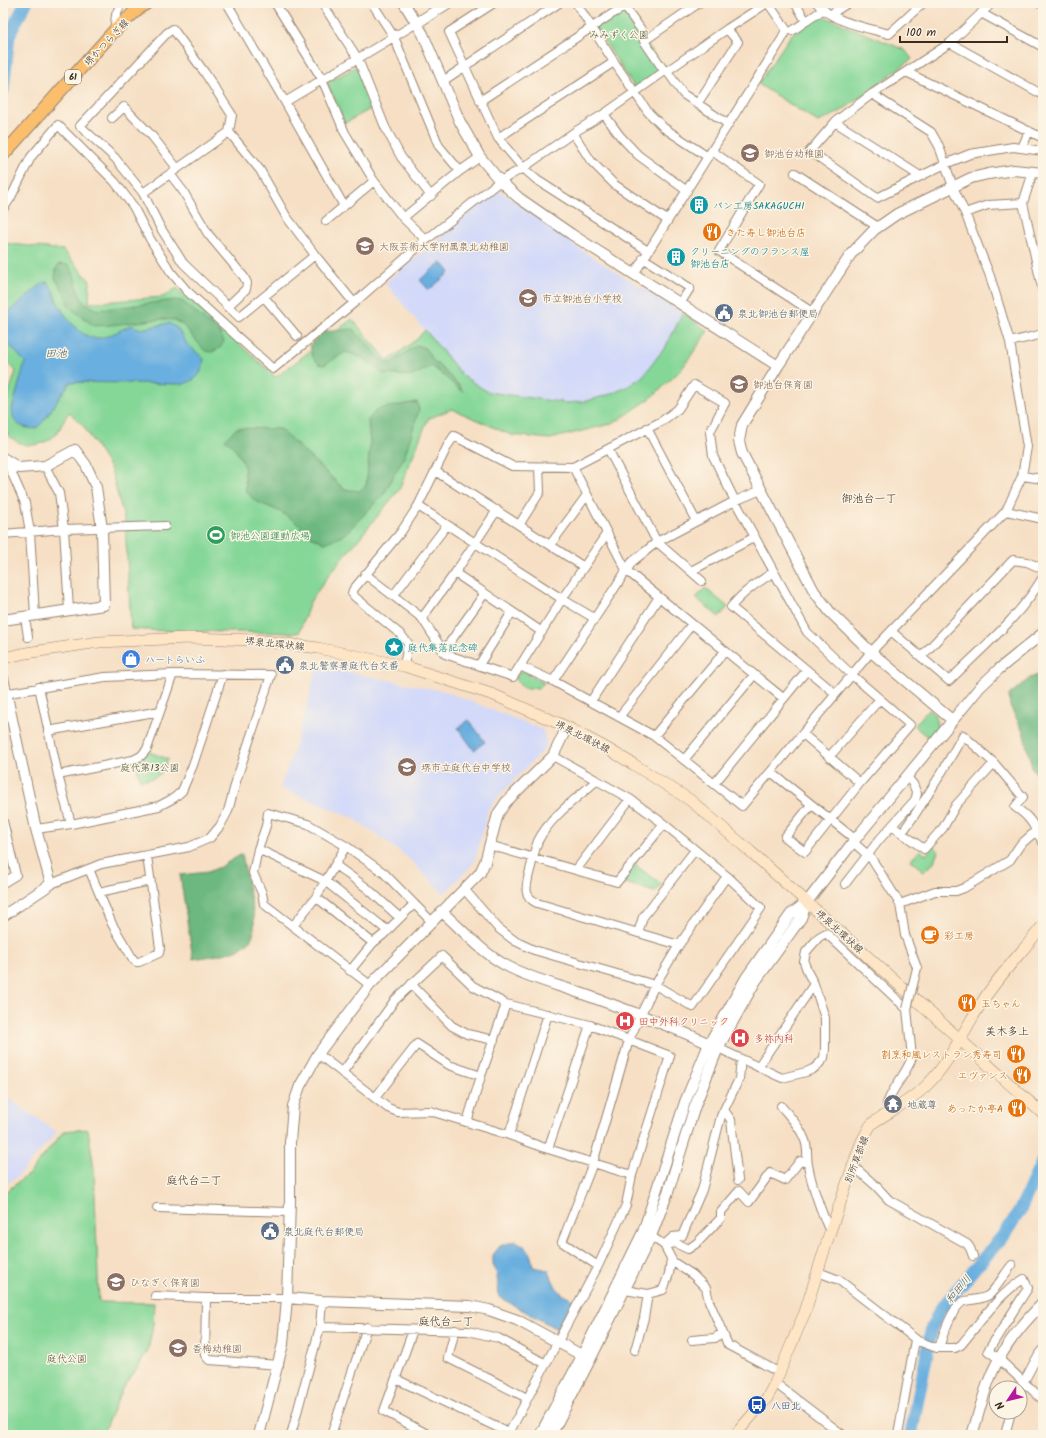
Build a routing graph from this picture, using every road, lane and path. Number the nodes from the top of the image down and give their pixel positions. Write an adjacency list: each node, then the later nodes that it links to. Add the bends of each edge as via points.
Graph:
1 (121, 3): 28 (street)
2 (147, 3): 28 (main road, 堺かつらぎ線 / 61)
3 (227, 3): 45 (street)
4 (276, 3): 39 (street)
5 (322, 3): 34 (street)
6 (372, 3): 30 (street)
7 (404, 3): 25 (street)
8 (448, 3): 25 (street)
9 (494, 3): 36 (street, via 449,32)
10 (559, 3): 36 (street)
11 (576, 3): 26 (street)
12 (699, 3): 31 (street)
13 (767, 3): 27 (street); 50 (street, via 786,29)
14 (795, 3): 24 (street)
15 (817, 3): 22 (street)
16 (848, 3): 22 (street)
17 (923, 3): 22 (street, via 889,34 836,18)
18 (992, 3): 23 (street)
19 (1039, 3): 21 (street)
20 (624, 5): 26 (street); 31 (street)
21 (1043, 5)
22 (827, 12): 24 (street)
23 (981, 14): 32 (street); 33 (street)
24 (806, 21): 29 (street)
25 (417, 23): 30 (street); 40 (street)
26 (592, 28): 35 (street); 44 (street)
27 (727, 29): 37 (street); 46 (street, via 738,42)
28 (114, 31): 59 (main road, 堺かつらぎ線 / 61)
29 (792, 31)
30 (394, 37): 34 (street); 64 (street, via 439,146)
31 (647, 38): 37 (street, via 644,41)
32 (950, 43): 38 (street); 43 (street)
33 (1043, 47)
34 (358, 58): 39 (street); 74 (street, via 385,127 401,157)
35 (614, 62): 41 (street); 54 (street)
36 (464, 67): 40 (street); 44 (street)
37 (666, 71): 41 (street); 46 (street, via 683,94)
38 (906, 72): 42 (street); 51 (street)
39 (322, 79): 45 (street); 69 (street, via 345,133)
40 (443, 80): 60 (street, via 460,122)
41 (635, 92): 47 (street); 58 (street, via 648,112 664,128)
42 (872, 94): 49 (street); 61 (street, via 931,132)
43 (1043, 95)
44 (480, 101): 54 (street)
45 (285, 102): 76 (street)
46 (697, 104): 50 (street)
47 (604, 114): 53 (street); 72 (street, via 638,155)
48 (112, 118): 62 (street, via 124,107 152,136)
49 (835, 122): 68 (street); 68 (street, via 810,150 877,198)
50 (728, 124): 58 (street)
51 (1029, 131): 55 (street); 56 (street)
52 (229, 132): 62 (street); 73 (street, via 232,115 173,29 80,126 115,158); 84 (street, via 260,170 286,216)
53 (573, 133): 63 (street); 80 (street, via 591,161 615,185)
54 (498, 138): 63 (street)
55 (1043, 138)
56 (1022, 148): 57 (street); 61 (street, via 1013,146 970,154)
57 (1043, 151)
58 (710, 154): 72 (street); 94 (street, via 760,184 719,251)
59 (3, 155)
60 (480, 157): 64 (street); 70 (street)
61 (945, 164): 68 (street); 71 (street)
62 (177, 168): 66 (street)
63 (523, 168): 70 (street); 85 (street)
64 (460, 171): 74 (street)
65 (1038, 173): 71 (street, via 1014,170 988,174); 75 (street)
66 (170, 174): 73 (street); 93 (street, via 208,234 247,283 246,289)
67 (795, 174): 82 (street)
68 (920, 176)
69 (374, 181): 76 (street); 79 (street)
70 (500, 181): 83 (street); 88 (street, via 519,198)
71 (953, 187): 78 (street); 82 (street, via 897,214)
72 (687, 191): 80 (street)
73 (143, 193): 86 (street)
74 (431, 196): 79 (street)
75 (1024, 203): 78 (street, via 988,205); 89 (street)
76 (344, 206): 81 (street)
77 (3, 209): 87 (street, via 31,157 58,125 115,182 133,206 150,240)
78 (965, 213): 97 (street, via 990,276)
79 (403, 218): 83 (street)
80 (667, 220): 85 (street)
81 (326, 221)
82 (878, 227): 94 (street, via 851,254)
83 (426, 240): 91 (street)
84 (315, 255): 90 (street); 91 (street)
85 (646, 255): 88 (street); 92 (street, via 690,288)
86 (182, 263): 87 (street); 93 (street)
87 (171, 272): 91 (street, via 188,291 273,369)
88 (634, 274): 92 (street)
89 (1043, 292)
90 (264, 297): 93 (street, via 239,316); 96 (street)
91 (354, 303)
92 (680, 304): 98 (street)
93 (227, 307)
94 (812, 312): 98 (street)
95 (1043, 334): 97 (street)
96 (297, 336)
97 (1010, 342): 106 (street, via 1027,448)
98 (778, 366): 108 (street, via 742,425 739,441 742,453)
99 (647, 428): 100 (street); 110 (street, via 662,421 678,408 694,385 725,403 710,432 713,456); 115 (street)
100 (608, 449): 104 (street); 125 (street)
101 (5, 459): 102 (street, via 19,468); 121 (street, via 25,503)
102 (45, 466): 119 (street, via 59,494); 120 (street, via 75,450 86,465 96,487)
103 (539, 467): 104 (street); 105 (street, via 512,466 454,436); 117 (street, via 540,492)
104 (573, 467): 109 (street)
105 (435, 471): 111 (street); 112 (street)
106 (1022, 476): 107 (street); 113 (street)
107 (1043, 479)
108 (761, 490): 110 (street); 154 (street, via 814,591 830,612)
109 (587, 495): 122 (street); 127 (street)
110 (734, 501): 115 (street); 124 (street)
111 (418, 506): 116 (street); 134 (street, via 401,532)
112 (497, 510): 117 (street); 126 (street)
113 (1006, 510): 114 (street); 148 (street)
114 (1043, 519)
115 (696, 521): 125 (street)
116 (447, 525): 126 (street); 138 (street)
117 (519, 525): 127 (street)
118 (165, 526): 120 (street)
119 (64, 529): 120 (street); 121 (street); 141 (street)
120 (102, 529): 141 (street, via 104,605)
121 (30, 532): 123 (street); 143 (street)
122 (607, 533): 128 (street); 130 (street)
123 (3, 534)
124 (754, 537): 131 (street); 132 (street)
125 (657, 542): 130 (street); 131 (street)
126 (475, 543): 133 (street); 140 (street)
127 (550, 545): 128 (street)
128 (584, 567): 140 (street)
129 (1043, 569): 156 (street, via 1027,562 1013,560)
130 (626, 570): 139 (street); 145 (street)
131 (691, 571): 136 (street)
132 (774, 572): 160 (street, via 739,597 731,607); 164 (street, via 807,632)
133 (455, 573): 137 (street); 144 (street)
134 (365, 574): 138 (street); 158 (street, via 352,593 408,643)
135 (1043, 577): 156 (street, via 1033,595 1017,614 949,681)
136 (702, 581)
137 (485, 593): 142 (street); 153 (street)
138 (393, 596): 144 (street)
139 (659, 597): 147 (street); 172 (street)
140 (562, 599): 145 (street); 149 (street)
141 (69, 610): 143 (street)
142 (512, 612): 149 (street); 157 (street)
143 (30, 616): 146 (street); 151 (street)
144 (422, 618): 153 (street)
145 (594, 618): 166 (street)
146 (3, 620)
147 (692, 624): 152 (street); 174 (street)
148 (891, 631): 154 (street); 156 (street)
149 (542, 632): 159 (street)
150 (1043, 633): 175 (street, via 980,687)
151 (28, 636)
152 (725, 651): 163 (street); 179 (street)
153 (443, 652): 157 (street)
154 (871, 652): 164 (street); 175 (street)
155 (3, 658): 158 (main road, 堺泉北環状線, via 99,642 188,638 257,640 318,648)
156 (921, 658)
157 (479, 665): 159 (street, via 513,677)
158 (404, 666): 176 (main road, 堺泉北環状線, via 494,694)
159 (520, 666): 166 (street)
160 (807, 670): 169 (street); 170 (street)
161 (174, 674): 162 (street); 167 (street, via 105,677); 173 (street)
162 (223, 674): 194 (street, via 182,791 159,806); 207 (street, via 271,674 228,812 210,838 189,847)
163 (754, 675): 170 (street); 182 (street)
164 (852, 675): 169 (street); 171 (street)
165 (3, 678): 168 (street)
166 (553, 681): 172 (street)
167 (39, 687): 168 (street); 177 (street)
168 (5, 694): 197 (street)
169 (836, 694): 178 (street)
170 (783, 698): 188 (street)
171 (880, 699): 181 (street); 189 (street, via 910,724)
172 (591, 701): 174 (street)
173 (160, 711): 177 (street); 185 (street, via 147,749 140,756 133,760)
174 (619, 717): 179 (street)
175 (952, 720): 186 (street)
176 (567, 727): 180 (street); 221 (main road, 堺泉北環状線, via 690,800)
177 (48, 731): 185 (street)
178 (803, 734): 181 (street); 184 (street)
179 (654, 736): 182 (street)
180 (554, 756): 187 (street); 202 (street, via 506,802 498,814)
181 (829, 757): 189 (street)
182 (684, 760): 188 (street)
183 (994, 763): 198 (street, via 1024,797 1015,807 1028,817); 199 (street, via 956,806 943,828 924,850); 199 (street, via 963,735 925,801)
184 (771, 772): 188 (street, via 742,806); 191 (street)
185 (58, 775): 194 (street)
186 (907, 777): 196 (street, via 917,794); 200 (street)
187 (596, 781): 190 (street); 208 (street, via 553,820 538,842)
188 (714, 784)
189 (860, 784): 192 (street)
190 (630, 799): 195 (street); 211 (street)
191 (811, 805): 192 (street); 192 (street, via 785,837 804,852)
192 (831, 820): 200 (street)
193 (3, 821): 215 (street, via 16,875)
194 (71, 824): 197 (street)
195 (664, 824): 205 (street); 211 (street, via 617,882)
196 (892, 826): 199 (street); 206 (street)
197 (36, 829): 216 (street)
198 (1036, 832): 201 (street); 223 (street, via 1020,845 1010,860 964,888 956,891 935,891)
199 (902, 833)
200 (854, 841): 206 (street); 221 (street)
201 (1043, 842)
202 (489, 845): 208 (street); 218 (street, via 480,873)
203 (346, 846): 204 (street, via 308,824 268,813); 209 (street); 222 (street, via 384,873)
204 (258, 849): 214 (street); 229 (street, via 254,873 264,904)
205 (695, 850): 212 (street); 231 (street, via 643,917)
206 (868, 855): 217 (street); 223 (street)
207 (147, 856): 210 (street, via 101,864); 213 (street)
208 (534, 858): 211 (street); 231 (street, via 526,886 530,900)
209 (335, 865): 214 (street); 226 (street, via 367,888)
210 (89, 869): 216 (street); 219 (street)
211 (576, 870)
212 (727, 876): 233 (street); 238 (street, via 761,908 694,1007)
213 (150, 881): 219 (street); 219 (street, via 160,948 159,953 139,962 132,959 112,924)
214 (325, 881): 220 (street); 230 (street)
215 (3, 883)
216 (51, 884): 225 (street)
217 (845, 884)
218 (464, 888): 224 (street); 238 (street, via 498,928 515,941 534,950)
219 (99, 892)
220 (316, 897): 229 (street); 232 (street)
221 (807, 902): 244 (main road, 堺泉北環状線); 247 (street, via 792,914 746,978)
222 (414, 904): 226 (street); 227 (street)
223 (900, 904): 240 (street, bridge, via 905,935 917,968)
224 (441, 911): 227 (street); 242 (street, via 482,948 508,967 535,979)
225 (3, 916)
226 (400, 918): 230 (street)
227 (432, 922): 237 (street)
228 (1043, 925): 244 (main road, 別所草部線, via 986,996)
229 (294, 926): 234 (street)
230 (388, 931): 232 (street)
231 (638, 933): 233 (street)
232 (373, 943): 234 (street)
233 (679, 945): 238 (street)
234 (350, 971): 237 (street)
235 (412, 984): 239 (street, via 442,956 472,986); 245 (street, via 452,1026 466,1034); 251 (street, via 395,1000)
236 (814, 984): 240 (street, via 804,962 806,952 826,933); 250 (street); 250 (street, via 824,1018 825,1049 822,1061 813,1070 782,1078)
237 (370, 985): 248 (street)
238 (655, 985): 242 (street)
239 (506, 1004): 241 (street); 245 (street)
240 (907, 1009): 256 (street, via 912,1057 889,1096 886,1104)
241 (548, 1014): 243 (street); 259 (street)
242 (641, 1014): 246 (street); 247 (street)
243 (590, 1025): 246 (street); 260 (street)
244 (960, 1039): 256 (main road, 別所草部線, via 927,1084); 257 (main road, 堺泉北環状線)
245 (494, 1040): 252 (street)
246 (629, 1040): 261 (street); 264 (street, via 670,1056)
247 (714, 1046): 249 (street); 269 (street, via 685,1102)
248 (318, 1054): 251 (street); 267 (street, via 300,1086 294,1106 290,1142)
249 (741, 1059): 250 (street); 255 (street, via 739,1079)
250 (758, 1067)
251 (342, 1073): 253 (street)
252 (481, 1076): 253 (street, via 448,1065 417,1044); 258 (street)
253 (375, 1098): 258 (street, via 398,1112 430,1111)
254 (781, 1106): 262 (street, via 805,1138 808,1150)
255 (724, 1110): 265 (street, via 731,1120); 270 (street, via 702,1190 682,1236 673,1237)
256 (890, 1111): 263 (main road, 別所草部線, via 870,1126)
257 (1043, 1114)
258 (467, 1122): 259 (street)
259 (509, 1135): 260 (street)
260 (548, 1149): 261 (street)
261 (593, 1163): 264 (street); 273 (street, via 562,1242)
262 (807, 1163): 268 (street); 270 (street, via 800,1161 785,1180 770,1173 749,1202 738,1191 721,1212 721,1218 688,1249 675,1243)
263 (853, 1166): 268 (main road, 別所草部線); 271 (street, via 890,1200 967,1244)
264 (632, 1174): 273 (street, via 626,1205)
265 (738, 1180)
266 (157, 1208): 267 (street)
267 (289, 1212): 280 (street)
268 (830, 1232): 275 (main road, 別所草部線)
269 (647, 1234): 270 (street); 276 (street); 294 (street)
270 (664, 1245): 272 (street)
271 (972, 1256)
272 (671, 1259): 277 (street, via 663,1290); 287 (street, via 706,1288)
273 (598, 1266): 289 (street)
274 (1012, 1266): 291 (street, via 990,1294 965,1301 957,1308)
275 (818, 1272): 290 (street, via 838,1280); 298 (main road, 別所草部線)
276 (625, 1290): 277 (street); 294 (street)
277 (648, 1294): 292 (street)
278 (155, 1296): 279 (street)
279 (206, 1298): 280 (street); 297 (street, via 205,1355 209,1360)
280 (287, 1298): 281 (street); 297 (street)
281 (322, 1301): 283 (street); 289 (street, via 470,1306 517,1320)
282 (1043, 1303): 295 (street, via 1030,1315)
283 (320, 1327): 284 (street); 309 (street)
284 (367, 1327): 285 (street); 310 (street)
285 (413, 1330): 286 (street); 299 (street)
286 (455, 1330): 296 (street, via 468,1330 498,1338); 304 (street, via 448,1358)
287 (722, 1333): 288 (street, via 715,1338); 298 (street, via 728,1345)
288 (692, 1340)
289 (558, 1341): 294 (street); 296 (street)
290 (917, 1341): 291 (street); 316 (street)
291 (938, 1348): 295 (street, via 955,1348 961,1345 1000,1299 1024,1279 1028,1288 988,1351)
292 (635, 1350)
293 (1043, 1350): 301 (street)
294 (586, 1358): 312 (street); 313 (street)
295 (999, 1359): 300 (street); 317 (street)
296 (546, 1364): 304 (street)
297 (279, 1365): 308 (street)
298 (780, 1373): 302 (main road, 別所草部線)
299 (396, 1379): 307 (street); 311 (street, via 384,1412)
300 (1022, 1380)
301 (1024, 1380)
302 (775, 1384): 314 (main road, 別所草部線, via 767,1398); 315 (street)
303 (1028, 1386): 305 (street)
304 (528, 1398): 307 (street)
305 (1043, 1400)
306 (1009, 1420): 318 (street)
307 (508, 1434)
308 (259, 1435)
309 (291, 1435)
310 (331, 1435)
311 (429, 1435)
312 (540, 1435)
313 (551, 1435)
314 (735, 1435)
315 (843, 1435)
316 (898, 1435)
317 (972, 1435)
318 (1005, 1435)

